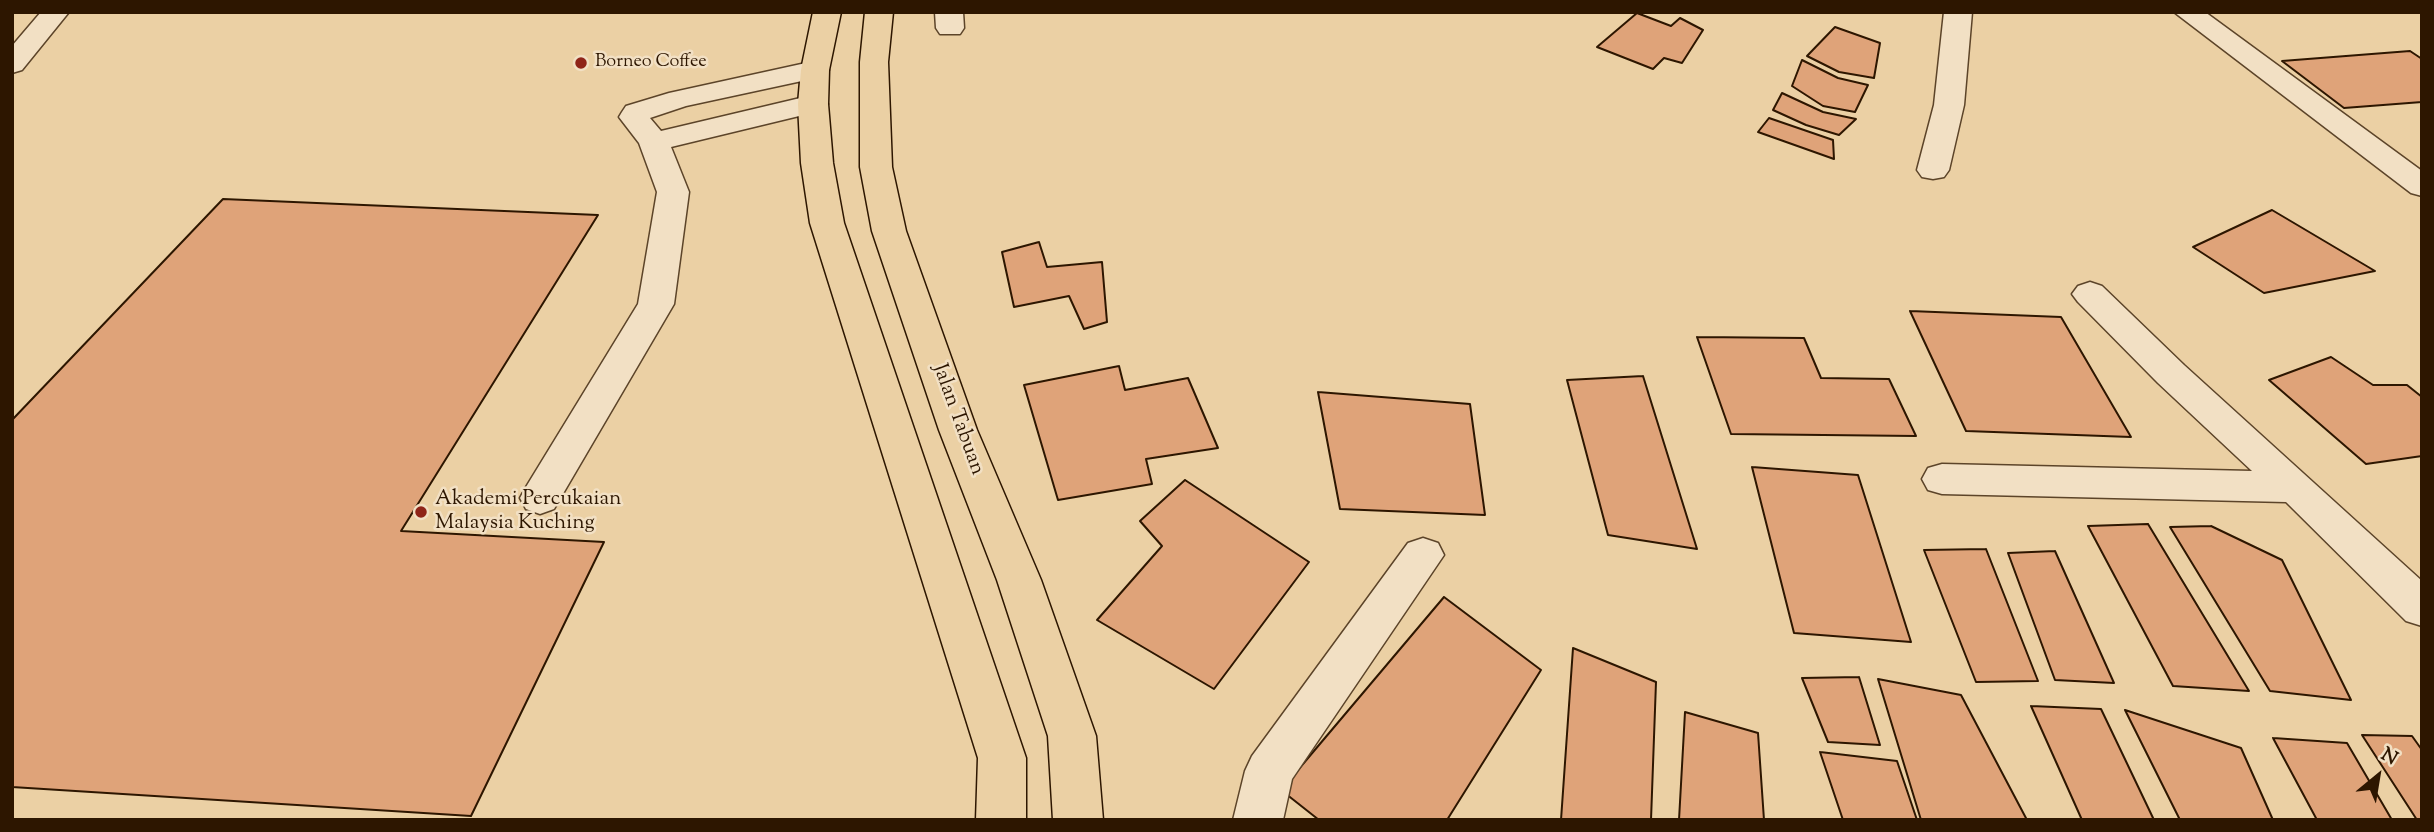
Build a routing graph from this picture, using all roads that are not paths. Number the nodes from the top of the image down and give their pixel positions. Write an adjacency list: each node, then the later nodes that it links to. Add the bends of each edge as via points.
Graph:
1 (56, 12): 6 (street)
2 (827, 12): 7 (main road)
3 (879, 12): 18 (main road, Jalan Tabuan, via 874,62 876,167 889,230 1072,736)
4 (1958, 12): 9 (street, via 1949,105)
5 (2187, 12): 10 (street)
6 (12, 64)
7 (814, 87): 8 (street); 8 (street, via 679,99 637,112 634,117); 17 (main road, via 817,163 827,223 1002,758)
8 (654, 142): 14 (street, via 673,192 656,304)
9 (1933, 170)
10 (2422, 186)
11 (2090, 294): 13 (street)
12 (1942, 479): 13 (street)
13 (2296, 487): 16 (street)
14 (540, 498)
15 (1423, 555): 19 (street, via 1269,771)
16 (2422, 608)
17 (1001, 820)
18 (1078, 820)
19 (1258, 820)

